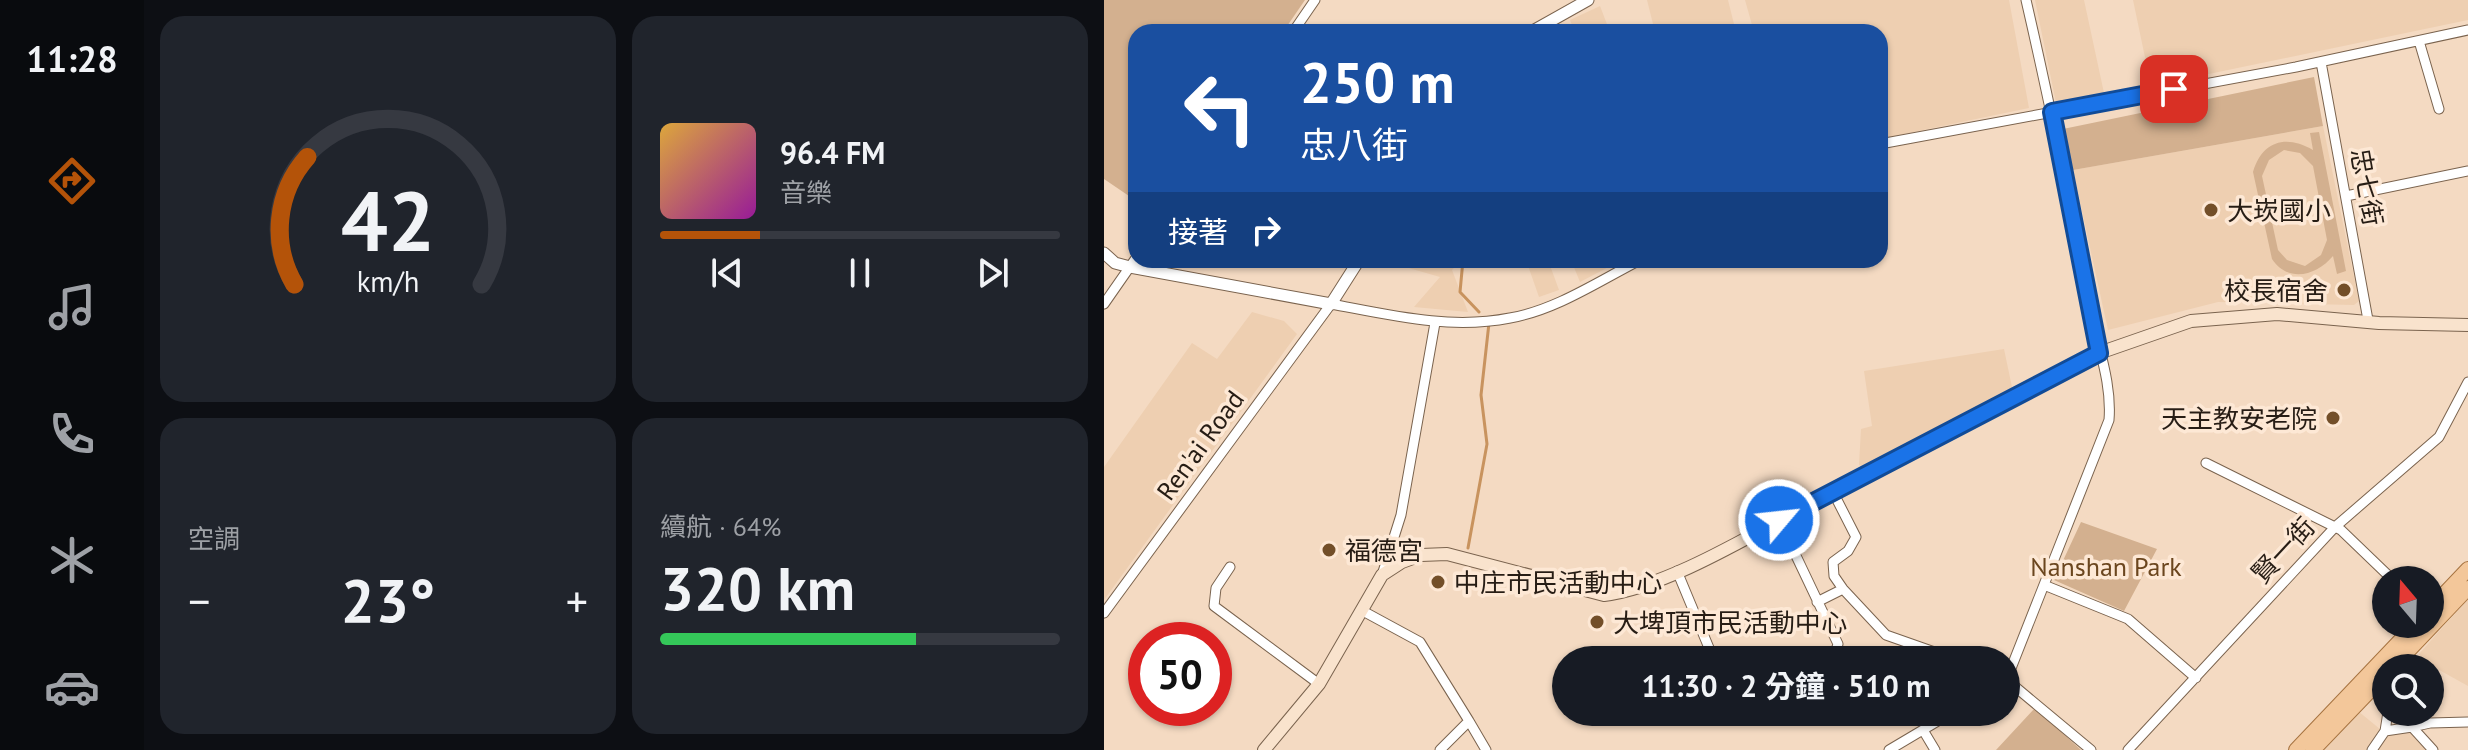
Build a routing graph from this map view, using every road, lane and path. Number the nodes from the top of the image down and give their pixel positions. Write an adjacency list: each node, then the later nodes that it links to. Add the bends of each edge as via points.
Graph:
1 (1315, 0): 4 (street)
2 (1588, 0): 5 (street)
3 (2026, 0): 10 (street)
4 (1298, 24)
5 (1545, 24)
6 (2468, 30): 7 (street)
7 (2419, 41): 8 (street); 9 (street)
8 (2321, 62): 10 (street); 13 (street, 忠七街)
9 (2439, 109)
10 (2052, 112): 11 (street); 25 (street)
11 (1888, 143)
12 (2468, 171): 13 (street)
13 (2346, 196): 22 (street, 忠七街)
14 (1104, 253): 15 (street, via 1115,263)
15 (1128, 263)
16 (1129, 268): 20 (street)
17 (1157, 268): 21 (street)
18 (1354, 268): 21 (street)
19 (1624, 268): 23 (street, via 1523,314)
20 (1104, 304)
21 (1331, 304): 23 (street); 43 (street, Ren'ai Road)
22 (2368, 320): 24 (main road); 25 (main road, via 2290,313 2191,321)
23 (1435, 323): 35 (street, via 1401,515)
24 (2468, 325)
25 (2099, 353): 28 (main road); 36 (street, via 2111,395 2109,420)
26 (2468, 382): 30 (street, 賢一街, via 2439,437)
27 (2206, 463): 30 (street)
28 (1833, 492): 29 (main road); 38 (street, via 1856,537 1833,562)
29 (1779, 520): 34 (main road); 40 (street)
30 (2335, 527): 31 (street); 50 (street, 賢一街)
31 (2378, 566)
32 (1230, 567): 52 (street, via 1216,588 1214,606)
33 (2468, 569): 39 (main road)
34 (1677, 571): 35 (main road, via 1623,593 1604,595 1447,554 1421,555); 45 (street)
35 (1382, 575): 42 (main road)
36 (2044, 585): 48 (street); 50 (street, via 2128,619)
37 (2468, 588): 41 (main road)
38 (1843, 589): 40 (street); 47 (street, via 1886,635)
39 (2444, 601)
40 (1817, 602): 46 (street)
41 (2444, 607)
42 (1361, 610): 52 (main road); 55 (street, via 1420,642)
43 (1104, 613)
44 (2416, 638): 49 (main road)
45 (1708, 646)
46 (1837, 646)
47 (1917, 646)
48 (2020, 646)
49 (2404, 654)
50 (2196, 678): 68 (street, 賢一街)
51 (2372, 683): 69 (main road)
52 (1319, 684): 62 (main road)
53 (2372, 689): 70 (main road)
54 (2020, 692): 67 (street)
55 (1469, 721): 63 (street); 64 (street)
56 (2468, 722): 59 (street)
57 (1930, 726): 60 (street)
58 (2386, 726): 61 (street)
59 (2412, 727): 61 (street); 72 (street)
60 (1923, 730): 65 (street); 66 (street)
61 (2385, 731): 71 (street)
62 (1264, 750)
63 (1440, 750)
64 (1486, 750)
65 (1889, 750)
66 (1935, 750)
67 (2091, 750)
68 (2128, 750)
69 (2296, 750)
70 (2313, 750)
71 (2372, 750)
72 (2433, 750)

